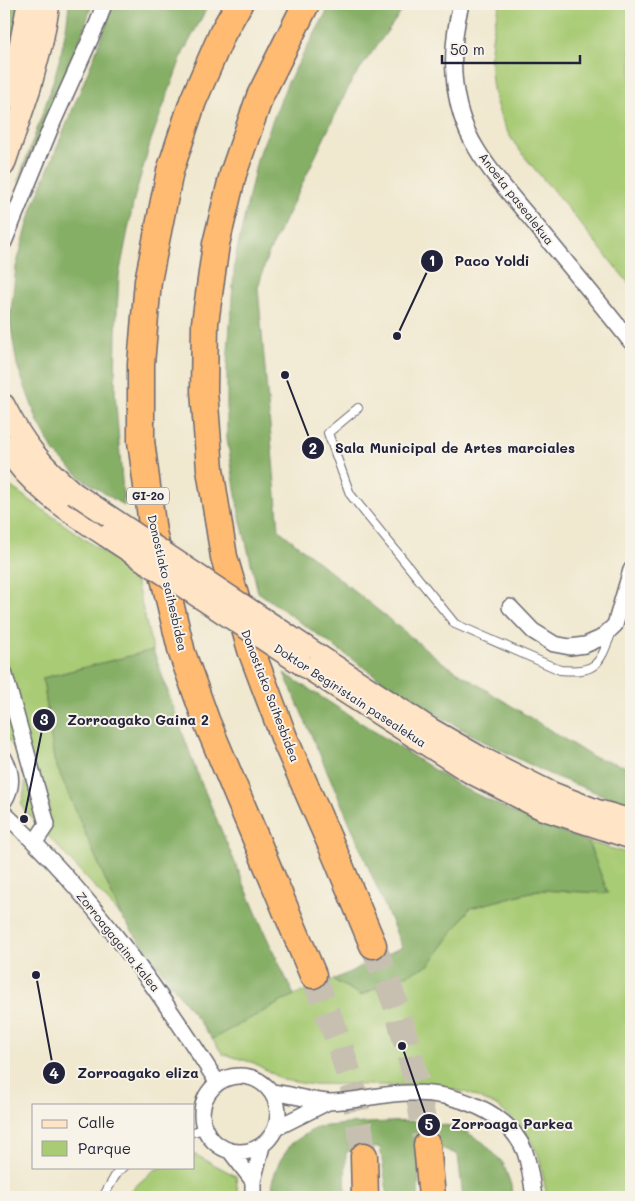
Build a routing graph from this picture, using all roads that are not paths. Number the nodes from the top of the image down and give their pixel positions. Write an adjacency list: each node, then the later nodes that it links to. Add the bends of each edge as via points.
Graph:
1 (28, 4): 7 (main road, via 17,60)
2 (49, 4): 8 (main road, via 30,88)
3 (104, 4): 9 (street)
4 (239, 4): 26 (highway, Donostiako saihesbidea / GI-20, via 193,101 170,171 148,281 141,364 141,442 153,532 182,653 206,720)
5 (306, 4): 25 (highway, Donostiako Saihesbidea, via 260,96 233,174 216,244 205,323 204,392 210,469 224,557 251,650 285,740)
6 (461, 4): 10 (street, Anoeta pasealekua, via 455,31 453,72 461,113 474,143 493,172)
7 (4, 101)
8 (4, 165)
9 (4, 242)
10 (631, 342)
11 (4, 405): 17 (main road, Doktor Begiristain pasealekua, bridge, via 24,442 41,464 74,493)
12 (358, 408): 16 (lane, via 328,433 350,494 455,624 560,670 576,672 591,668 601,660)
13 (4, 445): 17 (main road, Doktor Begiristain pasealekua, bridge, via 36,484 64,507)
14 (631, 570): 16 (street)
15 (510, 608): 16 (street, via 533,631 554,644 570,647 601,638)
16 (615, 625)
17 (305, 657): 22 (main road, via 478,756 550,792); 23 (main road, Doktor Begiristain pasealekua, via 469,772 542,808)
18 (4, 672): 24 (street, via 47,824)
19 (4, 758): 20 (street, via 10,788)
20 (4, 801)
21 (4, 813): 24 (street, Zorroagagaina kalea)
22 (631, 820)
23 (631, 838)
24 (34, 842): 27 (street, Zorroagagaina kalea, via 87,901 155,987)
25 (373, 945)
26 (313, 975)
27 (217, 1082): 28 (street, via 237,1075 248,1076 266,1084); 31 (street, via 203,1103)
28 (272, 1092): 29 (street); 30 (street, via 278,1103)
29 (328, 1102): 30 (street); 42 (street, via 412,1093 460,1100 486,1110 516,1136 530,1170)
30 (276, 1128): 33 (street)
31 (199, 1130): 34 (street)
32 (427, 1145): 41 (highway)
33 (262, 1146): 34 (street, via 241,1152); 37 (street)
34 (230, 1151): 37 (street)
35 (364, 1156): 40 (highway)
36 (122, 1168): 38 (lane)
37 (253, 1181): 39 (street)
38 (103, 1197)
39 (253, 1197)
40 (365, 1197)
41 (432, 1197)
42 (534, 1197)

